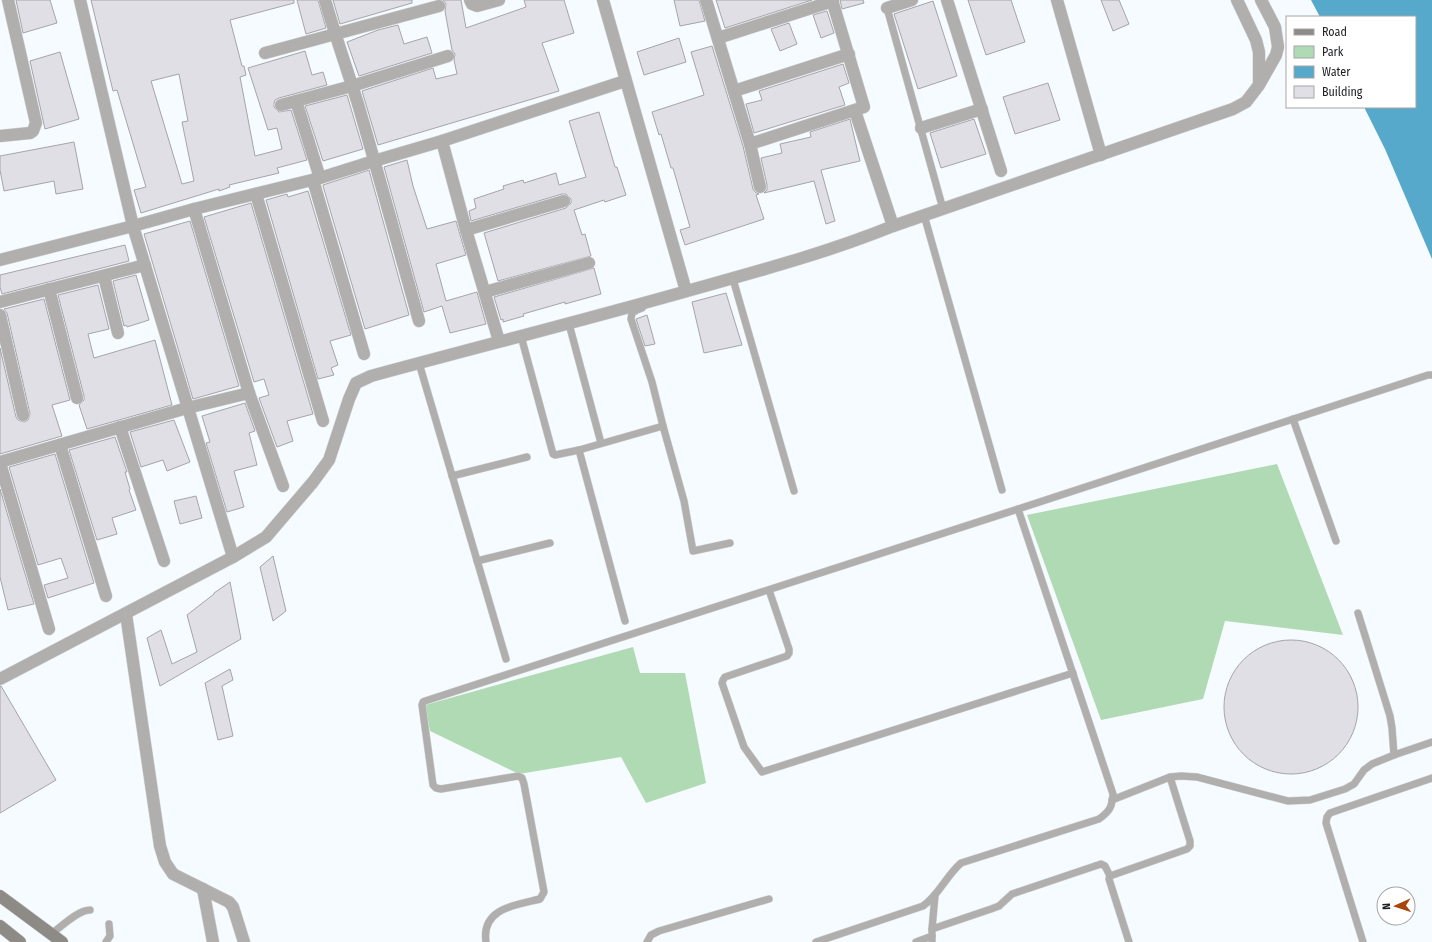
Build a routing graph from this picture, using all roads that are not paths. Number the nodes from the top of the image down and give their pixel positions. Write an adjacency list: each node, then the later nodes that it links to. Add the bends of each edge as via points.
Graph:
1 (8, 0): 30 (street, via 36,122 30,133)
2 (80, 0): 43 (street)
3 (325, 0): 16 (street)
4 (470, 0): 5 (street, via 477,6)
5 (498, 0)
6 (603, 0): 21 (street)
7 (706, 0): 17 (street)
8 (832, 0): 17 (street); 19 (street)
9 (912, 0): 15 (street)
10 (947, 0): 27 (street)
11 (1057, 0): 33 (street)
12 (1237, 0): 22 (street, via 1256,40 1259,52)
13 (1261, 0): 22 (street, via 1275,27 1278,47)
14 (439, 6): 16 (street)
15 (887, 8): 29 (lane)
16 (334, 35): 18 (street); 23 (street)
17 (718, 38): 24 (street)
18 (265, 53)
19 (849, 54): 24 (street); 28 (street, via 864,107)
20 (448, 56): 23 (street)
21 (625, 81): 31 (street); 53 (street)
22 (1259, 85): 33 (street, via 1246,102 1233,109)
23 (352, 86): 25 (street); 34 (street)
24 (734, 91): 32 (street)
25 (296, 101): 26 (street); 36 (street)
26 (281, 105)
27 (982, 109): 29 (street); 35 (street)
28 (855, 111): 32 (street); 44 (street)
29 (921, 128): 41 (lane)
30 (0, 136)
31 (442, 141): 34 (street); 45 (street)
32 (750, 144): 37 (street)
33 (1101, 155): 41 (street)
34 (374, 160): 36 (street); 56 (street)
35 (1001, 171)
36 (317, 179): 38 (street); 61 (street)
37 (760, 187)
38 (256, 194): 40 (street); 69 (street)
39 (564, 201): 45 (street)
40 (194, 209): 43 (street); 64 (street)
41 (943, 209): 42 (street)
42 (924, 216): 44 (street); 79 (lane)
43 (133, 226): 46 (street); 48 (street)
44 (893, 226): 50 (street)
45 (466, 230): 52 (street)
46 (0, 260)
47 (590, 263): 52 (street)
48 (145, 265): 49 (street); 66 (street)
49 (104, 276): 51 (street); 58 (street)
50 (733, 279): 53 (street); 80 (lane)
51 (49, 289): 54 (street); 65 (street)
52 (484, 292): 60 (street)
53 (686, 294): 57 (street); 70 (lane, via 632,313 631,319 652,382)
54 (0, 302)
55 (0, 315): 67 (street)
56 (419, 321)
57 (569, 324): 59 (street); 72 (lane)
58 (118, 333)
59 (521, 336): 60 (street); 74 (lane, via 553,454)
60 (499, 341): 62 (street)
61 (364, 354)
62 (419, 363): 77 (lane); 85 (street, via 371,376 356,383 329,460 266,537)
63 (1432, 375): 68 (lane)
64 (249, 393): 66 (street); 78 (street)
65 (77, 398)
66 (187, 408): 71 (street); 85 (street)
67 (23, 415)
68 (1292, 419): 81 (lane); 82 (lane)
69 (323, 421)
70 (663, 426): 72 (lane); 84 (lane, via 684,501 693,551)
71 (120, 427): 73 (street); 87 (street)
72 (601, 443): 74 (lane)
73 (60, 445): 76 (street); 89 (street)
74 (579, 450): 92 (lane)
75 (527, 457): 77 (lane)
76 (0, 462): 93 (street)
77 (452, 476): 86 (lane)
78 (283, 486)
79 (1002, 490)
80 (794, 491)
81 (1018, 509): 88 (lane); 95 (lane)
82 (1336, 542)
83 (550, 543): 86 (lane)
84 (730, 543)
85 (233, 557): 91 (street)
86 (477, 561): 94 (lane)
87 (164, 562)
88 (769, 590): 95 (lane, via 789,654 725,677 722,683 744,747 762,772); 117 (lane, via 423,702 433,785 436,788 518,776 524,784 544,892 540,899 509,907 494,914 487,925)
89 (106, 596)
90 (1358, 612): 98 (lane, via 1390,716)
91 (126, 614): 96 (street); 103 (street, via 160,846 165,862 173,874)
92 (625, 620)
93 (49, 629)
94 (506, 659)
95 (1073, 673): 101 (lane)
96 (0, 679)
97 (1432, 742): 98 (lane)
98 (1394, 755): 99 (lane, via 1372,764 1354,784 1345,789 1310,800 1288,800 1197,777)
99 (1170, 777): 101 (lane); 102 (lane, via 1190,846)
100 (1432, 778): 122 (lane, via 1330,813 1327,818 1326,824)
101 (1112, 800): 104 (lane, via 1107,813 1099,819 961,863)
102 (1110, 876): 111 (lane, via 1101,864 1012,894 999,906); 121 (lane)
103 (203, 889): 115 (street); 116 (street, via 229,902 233,907)
104 (936, 895): 111 (lane); 119 (lane, via 923,906)
105 (0, 896): 110 (main road)
106 (769, 899): 118 (lane, via 659,931 651,934)
107 (90, 910): 110 (lane, via 80,913)
108 (109, 924): 114 (lane, via 110,936)
109 (0, 926): 112 (main road)
110 (50, 934): 113 (main road)
111 (932, 936): 120 (lane)
112 (20, 942)
113 (62, 942)
114 (106, 942)
115 (213, 942)
116 (244, 942)
117 (486, 942)
118 (647, 942)
119 (816, 942)
120 (916, 942)
121 (1129, 942)
122 (1363, 942)

